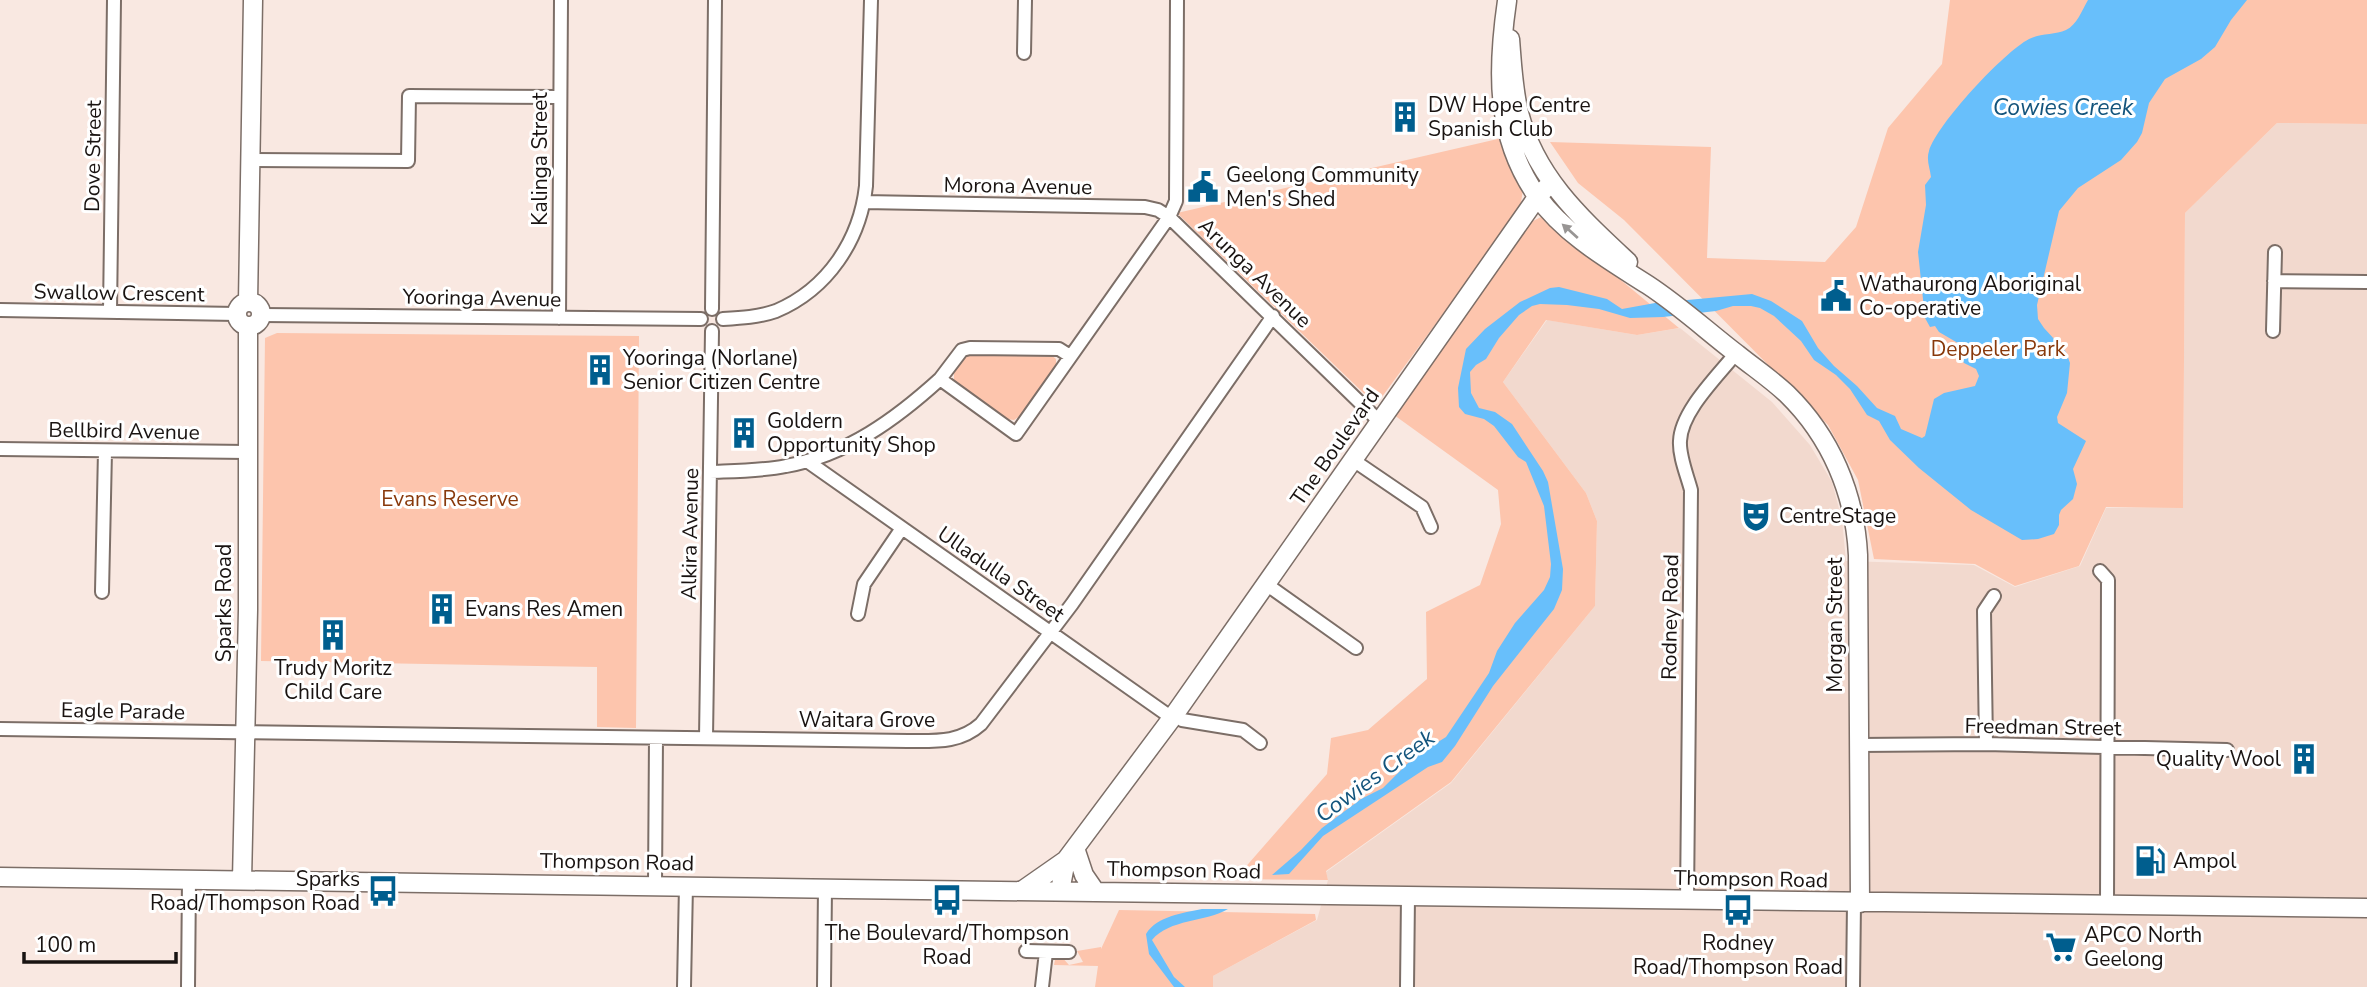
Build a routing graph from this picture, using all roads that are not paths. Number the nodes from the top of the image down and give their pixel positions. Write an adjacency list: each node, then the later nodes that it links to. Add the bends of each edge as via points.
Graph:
1 (114, 0): 22 (street, Dove Street)
2 (253, 0): 11 (main road, Sparks Road)
3 (561, 0): 10 (street, Kalinga Street)
4 (715, 0): 20 (street)
5 (871, 0): 14 (street)
6 (1025, 0): 9 (street)
7 (1177, 0): 15 (street, Arunga Avenue, via 1176,201)
8 (1507, 1): 12 (main road, via 1519,111 1530,146); 13 (main road, via 1500,61 1504,114 1519,162)
9 (1024, 53)
10 (559, 97): 11 (street, via 409,96 408,161); 25 (street, Kalinga Street)
11 (251, 160): 23 (main road, Sparks Road)
12 (1551, 183): 13 (main road, The Boulevard); 19 (main road, Morgan Street, via 1576,213)
13 (1538, 196): 19 (main road, Morgan Street, one-way to 13, via 1584,242); 33 (main road, The Boulevard)
14 (864, 202): 15 (street, Morona Avenue, via 1145,207); 27 (street, via 852,240 821,280 776,310)
15 (1169, 217): 24 (street, Arunga Avenue); 31 (street)
16 (2275, 252): 17 (street)
17 (2274, 281): 18 (street); 29 (street)
18 (2367, 282)
19 (1667, 298): 30 (main road, Morgan Street)
20 (712, 309): 26 (street); 27 (street)
21 (0, 310): 22 (street, Swallow Crescent)
22 (110, 312): 23 (street, Swallow Crescent)
23 (249, 314): 25 (street, Yooringa Avenue); 36 (main road, Sparks Road)
24 (1273, 316): 33 (street, Arunga Avenue); 47 (street, Waitara Grove)
25 (559, 318): 26 (street, Yooringa Avenue)
26 (701, 319): 28 (street)
27 (723, 319): 28 (street)
28 (712, 331): 39 (street, Alkira Avenue)
29 (2273, 331)
30 (1736, 353): 56 (main road, Morgan Street, via 1808,417 1830,450 1849,496 1858,555); 70 (street, Rodney Road, via 1681,426 1679,444 1691,489)
31 (1070, 356): 32 (street, via 1059,349 970,348 962,350); 32 (street, via 1016,436)
32 (940, 379): 38 (street, via 873,432 830,455)
33 (1380, 422): 37 (main road, The Boulevard)
34 (0, 449): 35 (street, Bellbird Avenue)
35 (105, 451): 36 (street, Bellbird Avenue); 44 (street)
36 (247, 452): 51 (main road, Sparks Road)
37 (1353, 460): 40 (street, via 1422,507); 43 (main road, The Boulevard)
38 (807, 461): 39 (street, via 774,468); 41 (street, Ulladulla Street)
39 (710, 471): 53 (street, Alkira Avenue)
40 (1431, 527)
41 (902, 528): 46 (street, via 864,584); 47 (street, Ulladulla Street)
42 (2100, 571): 57 (street, via 2108,580)
43 (1266, 584): 48 (street); 49 (main road, The Boulevard)
44 (102, 592)
45 (1994, 596): 55 (street, via 1984,611)
46 (858, 614)
47 (1050, 633): 49 (street, Ulladulla Street); 53 (street, Waitara Grove, via 969,735 939,741)
48 (1356, 648)
49 (1173, 716): 54 (street, Ulladulla Street, via 1243,730); 59 (main road, The Boulevard)
50 (0, 729): 51 (street, Eagle Parade)
51 (245, 732): 52 (street, Waitara Grove); 62 (main road, Sparks Road)
52 (656, 738): 53 (street, Waitara Grove); 63 (street)
53 (706, 738)
54 (1260, 743)
55 (1986, 744): 56 (street, Freedman Street); 57 (street, Freedman Street)
56 (1858, 745): 71 (main road, Morgan Street)
57 (2108, 748): 58 (street, Freedman Street); 72 (street)
58 (2227, 750)
59 (1071, 854): 66 (main road); 67 (main road, The Boulevard); 68 (main road)
60 (0, 877): 61 (main road, Thompson Road)
61 (189, 880): 62 (main road, Thompson Road); 77 (street)
62 (242, 880): 63 (main road, Thompson Road)
63 (654, 885): 64 (main road, Thompson Road)
64 (686, 885): 65 (main road, Thompson Road); 78 (street)
65 (825, 887): 66 (main road, Thompson Road); 79 (street)
66 (1023, 890): 67 (main road, Thompson Road)
67 (1060, 891): 68 (main road, Thompson Road)
68 (1096, 891): 69 (main road, Thompson Road)
69 (1408, 896): 70 (main road, Thompson Road); 81 (street)
70 (1687, 901): 71 (main road, Thompson Road)
71 (1857, 903): 72 (main road, Thompson Road); 82 (street, Morgan Street)
72 (2107, 906): 73 (main road, Thompson Road)
73 (2367, 908)
74 (1026, 951): 75 (street)
75 (1046, 952): 76 (street); 80 (street)
76 (1069, 952)
77 (188, 987)
78 (684, 987)
79 (824, 987)
80 (1042, 987)
81 (1407, 987)
82 (1853, 987)

